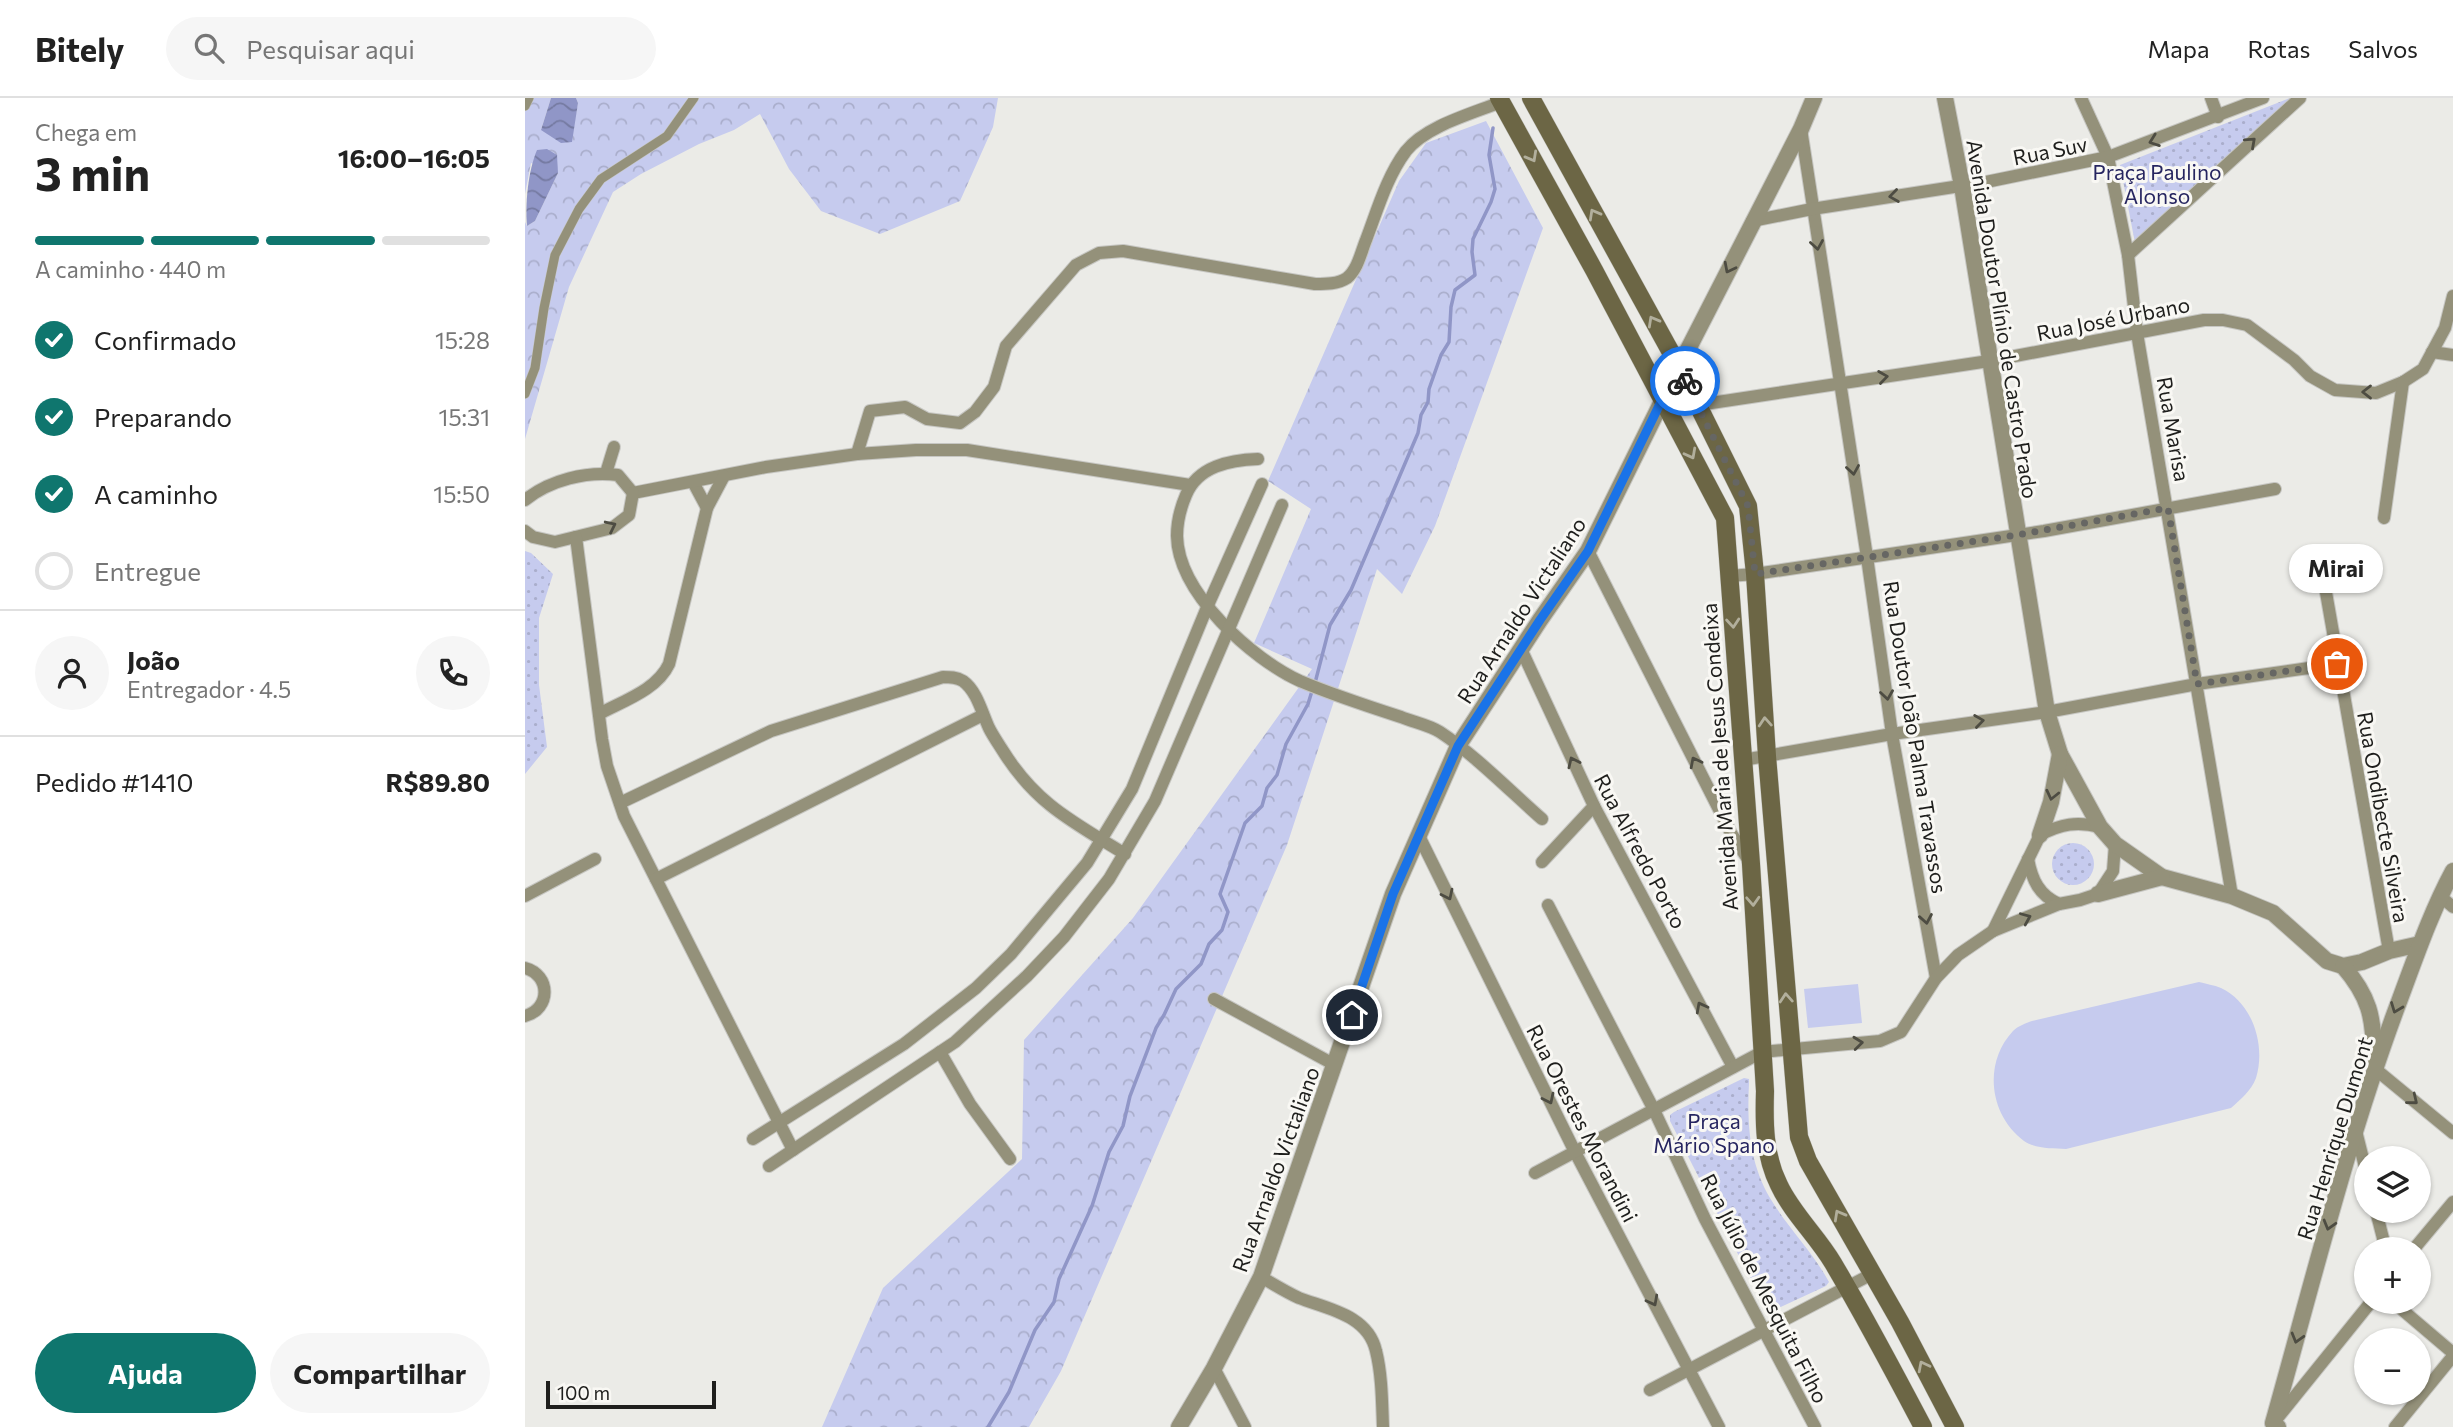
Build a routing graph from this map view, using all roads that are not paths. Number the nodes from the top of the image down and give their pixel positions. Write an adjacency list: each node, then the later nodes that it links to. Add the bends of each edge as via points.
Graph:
1 (529, 98): 11 (street)
2 (694, 98): 31 (street, via 667,136 601,180 579,209 555,255 535,368)
3 (1531, 98): 15 (main road)
4 (1814, 98): 13 (street, Rua Arnaldo Victaliano)
5 (1945, 98): 16 (street, Avenida Doutor Plínio de Castro Prado)
6 (2081, 98): 14 (street, Rua Marisa)
7 (2211, 98): 12 (street)
8 (2263, 98): 12 (street, Rua Suv)
9 (2299, 98): 20 (street, one-way to 9)
10 (1500, 100): 17 (main road, Avenida Maria de Jesus Condeixa, one-way to 17); 35 (street, via 1438,126 1405,152 1356,266 1346,278 1315,284 1123,251 1099,253 1076,265 1006,346 994,387 975,412 960,423 927,419 905,407 870,411)
11 (525, 106)
12 (2218, 117): 14 (street, Rua Suv, one-way to 14)
13 (1801, 129): 18 (street, Rua Doutor João Palma Travassos); 19 (street, Rua Arnaldo Victaliano)
14 (2108, 157): 16 (street, Rua Suv); 20 (street, Rua Marisa)
15 (1575, 180): 17 (main road); 22 (main road, one-way to 15)
16 (1962, 186): 18 (street, Rua Suv, one-way to 18); 27 (street, Avenida Doutor Plínio de Castro Prado)
17 (1551, 191): 21 (main road, Avenida Maria de Jesus Condeixa)
18 (1812, 209): 19 (street, Rua Suv); 30 (street, Rua Doutor João Palma Travassos, one-way to 30)
19 (1752, 221): 28 (street, Rua Arnaldo Victaliano, one-way to 28)
20 (2128, 255): 24 (street, Rua Marisa)
21 (1594, 270): 22 (main road, via 1603,272 1615,285 1625,282); 32 (main road, Avenida Maria de Jesus Condeixa)
22 (1627, 274): 28 (main road, one-way to 22)
23 (2453, 296): 25 (street, Rua José Urbano, via 2445,328)
24 (2137, 333): 27 (street, Rua José Urbano); 29 (street, Rua José Urbano, one-way to 24, via 2376,393 2335,390 2310,376 2247,325 2223,320); 47 (street, Rua Marisa)
25 (2432, 352): 26 (street); 29 (street, Rua José Urbano, via 2423,369)
26 (2453, 355)
27 (1989, 361): 30 (street, Rua José Urbano, one-way to 27); 50 (street, Avenida Doutor Plínio de Castro Prado)
28 (1678, 367): 32 (street, Rua Arnaldo Victaliano); 33 (main road)
29 (2403, 382): 48 (street)
30 (1839, 383): 33 (street, Rua José Urbano); 53 (street, Rua Doutor João Palma Travassos, one-way to 53)
31 (525, 394)
32 (1663, 402): 33 (street, Rua José Urbano); 52 (street, Rua Arnaldo Victaliano); 56 (main road, Avenida Maria de Jesus Condeixa, one-way to 56, via 1724,519)
33 (1698, 405): 55 (main road, via 1748,506)
34 (614, 447): 37 (street)
35 (857, 454): 38 (street); 41 (street, via 967,450)
36 (1258, 459): 41 (street, via 1211,468)
37 (606, 473): 43 (street, via 618,475); 44 (street, via 539,489)
38 (724, 476): 39 (street); 46 (street)
39 (693, 482): 43 (street); 46 (street)
40 (1262, 484): 57 (street)
41 (1190, 485): 57 (street, via 1179,512 1177,539 1187,575)
42 (2275, 489): 47 (street)
43 (633, 494): 51 (street, one-way to 43, via 612,528 629,515)
44 (525, 500)
45 (1282, 505): 58 (street)
46 (708, 508): 63 (street, via 664,674)
47 (2168, 508): 50 (street); 61 (street, Rua Marisa)
48 (2384, 518)
49 (525, 531): 51 (street, via 555,542)
50 (2017, 535): 53 (street); 62 (street, Avenida Doutor Plínio de Castro Prado)
51 (576, 537): 63 (street)
52 (1588, 551): 59 (street, Rua Arnaldo Victaliano); 82 (street, one-way to 52)
53 (1867, 557): 55 (street); 65 (street, Rua Doutor João Palma Travassos, one-way to 65)
54 (2321, 564): 60 (street, Rua Ondibecte Silveira)
55 (1755, 574): 56 (street); 68 (main road, one-way to 55)
56 (1729, 576): 69 (main road, Avenida Maria de Jesus Condeixa, one-way to 69)
57 (1208, 605): 58 (street); 76 (street, via 1132,789)
58 (1227, 629): 66 (street, via 1253,652 1298,680 1438,731); 78 (street, via 1155,801)
59 (1521, 649): 66 (street, Rua Arnaldo Victaliano); 71 (street, Rua Alfredo Porto, one-way to 59)
60 (2337, 664): 61 (street); 95 (street, Rua Ondibecte Silveira)
61 (2197, 684): 62 (street); 89 (street, Rua Marisa)
62 (2047, 712): 65 (street, one-way to 62); 67 (street, Avenida Doutor Plínio de Castro Prado)
63 (599, 714): 70 (street, via 607,766)
64 (983, 715): 70 (street, via 965,682 943,677 771,731); 76 (street, via 1035,794); 85 (street)
65 (1892, 734): 68 (street); 98 (street, Rua Doutor João Palma Travassos, one-way to 98)
66 (1458, 746): 72 (street); 74 (street, Rua Arnaldo Victaliano)
67 (2060, 754): 73 (street, Avenida Doutor Plínio de Castro Prado); 75 (street, one-way to 75)
68 (1767, 756): 69 (street); 101 (main road, one-way to 68)
69 (1743, 760): 82 (main road, Avenida Maria de Jesus Condeixa)
70 (620, 803): 85 (street)
71 (1594, 806): 81 (street); 105 (street, Rua Alfredo Porto, one-way to 71)
72 (1542, 819)
73 (2100, 827): 75 (street, via 2069,824); 77 (street, Avenida Doutor Plínio de Castro Prado)
74 (1418, 834): 104 (street, Rua Arnaldo Victaliano); 114 (street, Rua Orestes Morandini, one-way to 114)
75 (2040, 835): 80 (street)
76 (1101, 840): 78 (street); 108 (street, via 1044,915 976,988 904,1044)
77 (2115, 844): 84 (street, Avenida Doutor Plínio de Castro Prado); 86 (street, via 2113,871)
78 (1125, 854): 102 (street, via 1064,937)
79 (595, 859): 87 (street)
80 (2028, 859): 90 (street, via 2041,892); 93 (street)
81 (1542, 862)
82 (1751, 864): 103 (main road, Avenida Maria de Jesus Condeixa, one-way to 103)
83 (2453, 871): 88 (street, Rua Henrique Dumont)
84 (2162, 877): 86 (street); 89 (street, Avenida Doutor Plínio de Castro Prado)
85 (656, 880): 108 (street)
86 (2098, 894): 90 (street)
87 (525, 896)
88 (2440, 896): 92 (street); 94 (street, Rua Henrique Dumont)
89 (2232, 897): 96 (street, Avenida Doutor Plínio de Castro Prado, via 2273,914 2327,961)
90 (2059, 904): 93 (street, one-way to 90)
91 (1548, 905): 107 (street, Rua Júlio de Mesquita Filho)
92 (2453, 907)
93 (1993, 931): 98 (street, via 1958,955)
94 (2420, 944): 95 (street); 106 (street, Rua Henrique Dumont, one-way to 106)
95 (2389, 951): 96 (street)
96 (2343, 966): 106 (street, Avenida Doutor Plínio de Castro Prado, via 2360,985 2374,1024)
97 (527, 967): 100 (street, via 543,981 545,997 536,1011)
98 (1936, 978): 101 (street, one-way to 98, via 1880,1041 1901,1032)
99 (1214, 999): 104 (street)
100 (525, 1016)
101 (1790, 1050): 103 (street); 120 (main road, one-way to 101, via 1798,1137)
102 (940, 1052): 113 (street); 115 (street)
103 (1762, 1052): 105 (street); 122 (main road, Avenida Maria de Jesus Condeixa, via 1764,1127 1779,1185)
104 (1335, 1065): 121 (street, Rua Arnaldo Victaliano)
105 (1733, 1067): 107 (street)
106 (2374, 1068): 109 (street, Rua Henrique Dumont); 110 (street, one-way to 110)
107 (1654, 1110): 114 (street); 125 (street, Rua Júlio de Mesquita Filho)
108 (779, 1123): 111 (street); 113 (street)
109 (2356, 1130): 112 (street); 130 (street, Rua Henrique Dumont, one-way to 130)
110 (2453, 1133)
111 (753, 1139)
112 (2360, 1146)
113 (793, 1150): 116 (street)
114 (1575, 1152): 117 (street); 128 (street, Rua Orestes Morandini, one-way to 128)
115 (1010, 1159)
116 (769, 1166)
117 (1535, 1173)
118 (2453, 1202): 119 (street)
119 (2424, 1237)
120 (1872, 1274): 122 (street); 137 (main road, one-way to 120)
121 (1261, 1277): 127 (street, Rua Arnaldo Victaliano); 133 (street, via 1296,1297 1354,1319 1366,1331 1376,1348)
122 (1848, 1289): 125 (street); 136 (main road, Avenida Maria de Jesus Condeixa)
123 (2362, 1314): 130 (street)
124 (2407, 1314): 126 (street)
125 (1763, 1331): 128 (street); 135 (street, Rua Júlio de Mesquita Filho)
126 (2453, 1355): 138 (street)
127 (1214, 1368): 131 (street, Rua Arnaldo Victaliano); 132 (street)
128 (1688, 1368): 129 (street); 134 (street, Rua Orestes Morandini)
129 (1650, 1390)
130 (2274, 1426)
131 (1179, 1427)
132 (1245, 1427)
133 (1383, 1427)
134 (1719, 1427)
135 (1815, 1427)
136 (1923, 1427)
137 (1955, 1427)
138 (2395, 1427)

